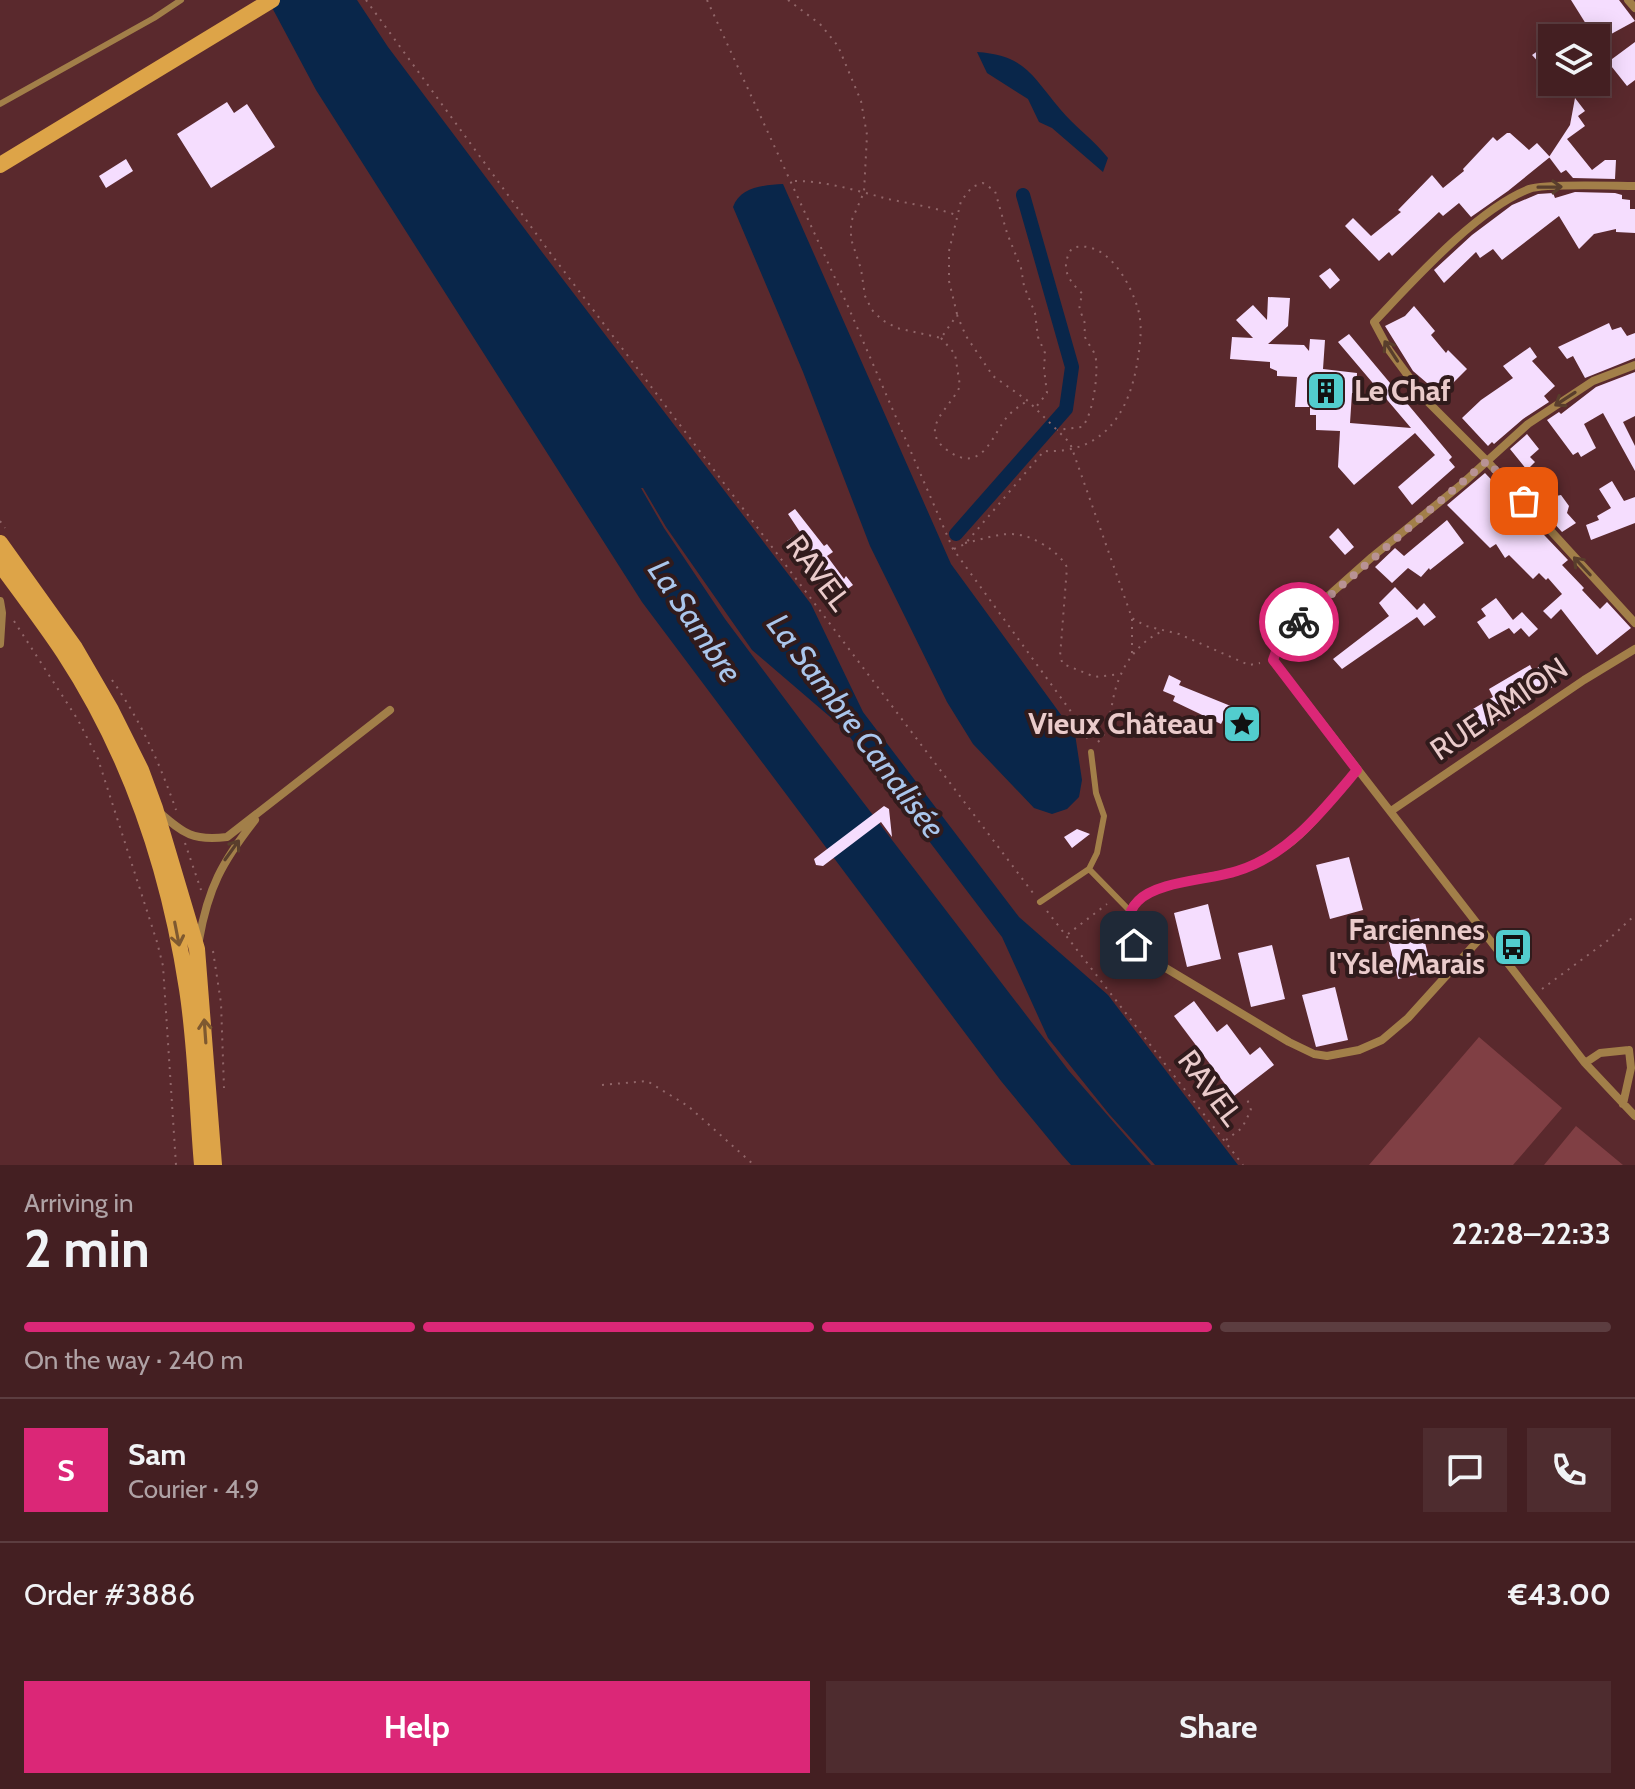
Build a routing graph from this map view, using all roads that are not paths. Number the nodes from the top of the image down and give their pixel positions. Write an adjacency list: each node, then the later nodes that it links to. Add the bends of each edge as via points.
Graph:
1 (181, 0): 5 (lane)
2 (272, 0): 6 (main road)
3 (1628, 0): 4 (street)
4 (1635, 8)
5 (0, 104)
6 (2, 159)
7 (1635, 186): 9 (street, one-way to 7, via 1426,400 1374,322 1479,219 1532,187)
8 (1635, 365): 9 (street, one-way to 9, via 1572,394)
9 (1487, 461): 13 (street, one-way to 9); 18 (street, via 1281,638 1273,660)
10 (0, 543): 19 (main road, via 75,648 141,770)
11 (0, 564): 31 (main road, one-way to 31, via 79,679 143,812 165,879 187,991)
12 (1, 603): 14 (street)
13 (1635, 623)
14 (0, 644)
15 (1635, 649): 21 (street, RUE AMION)
16 (390, 710): 20 (street)
17 (1091, 752): 22 (lane, via 1104,816)
18 (1357, 770): 21 (street); 24 (street, via 1287,846 1239,871 1166,887 1140,898)
19 (155, 808): 20 (street, via 191,837 210,839 227,837); 26 (main road)
20 (262, 811): 26 (street, one-way to 20, via 205,905 220,867)
21 (1391, 811): 25 (street)
22 (1089, 869): 23 (lane); 24 (lane)
23 (1040, 902)
24 (1130, 911): 25 (street, via 1127,930 1134,945 1154,961 1289,1042 1327,1056 1382,1040)
25 (1484, 934): 28 (street)
26 (197, 949): 32 (main road, one-way to 26)
27 (1632, 1047): 28 (street, via 1600,1053); 29 (street)
28 (1585, 1063): 29 (street)
29 (1623, 1104): 30 (street)
30 (1635, 1116)
31 (202, 1165)
32 (214, 1165)

